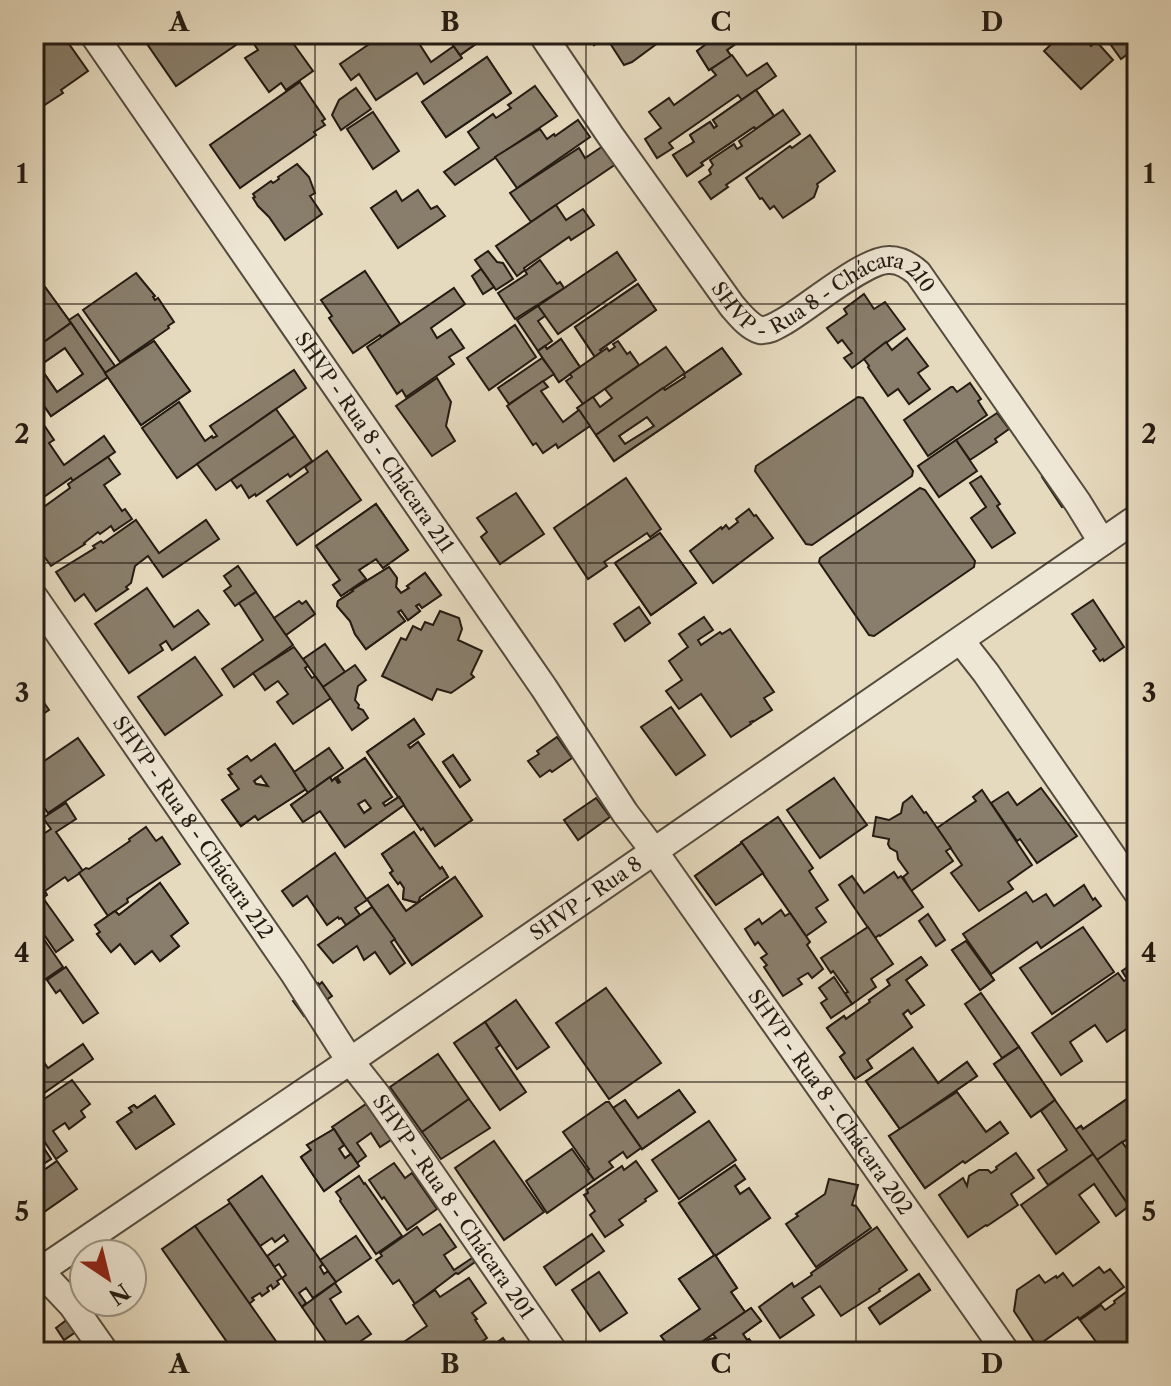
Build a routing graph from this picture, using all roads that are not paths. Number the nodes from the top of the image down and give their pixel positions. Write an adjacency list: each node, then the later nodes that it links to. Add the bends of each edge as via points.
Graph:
1 (93, 34): 7 (street, SHVP - Rua 8 - Chácara 211)
2 (542, 34): 4 (street, SHVP - Rua 8 - Chácara 210, via 732,306 755,328 773,328 877,261 899,261 918,273)
3 (1137, 518): 4 (street, SHVP - Rua 8)
4 (1102, 542): 6 (street, SHVP - Rua 8)
5 (34, 597): 9 (street, SHVP - Rua 8 - Chácara 212)
6 (961, 641): 7 (street, SHVP - Rua 8); 8 (street)
7 (654, 851): 9 (street, SHVP - Rua 8); 13 (street, SHVP - Rua 8 - Chácara 202)
8 (1137, 892)
9 (350, 1061): 10 (street, SHVP - Rua 8); 12 (street, SHVP - Rua 8 - Chácara 201)
10 (36, 1269): 11 (street, via 72,1305)
11 (105, 1352)
12 (554, 1352)
13 (1006, 1352)

